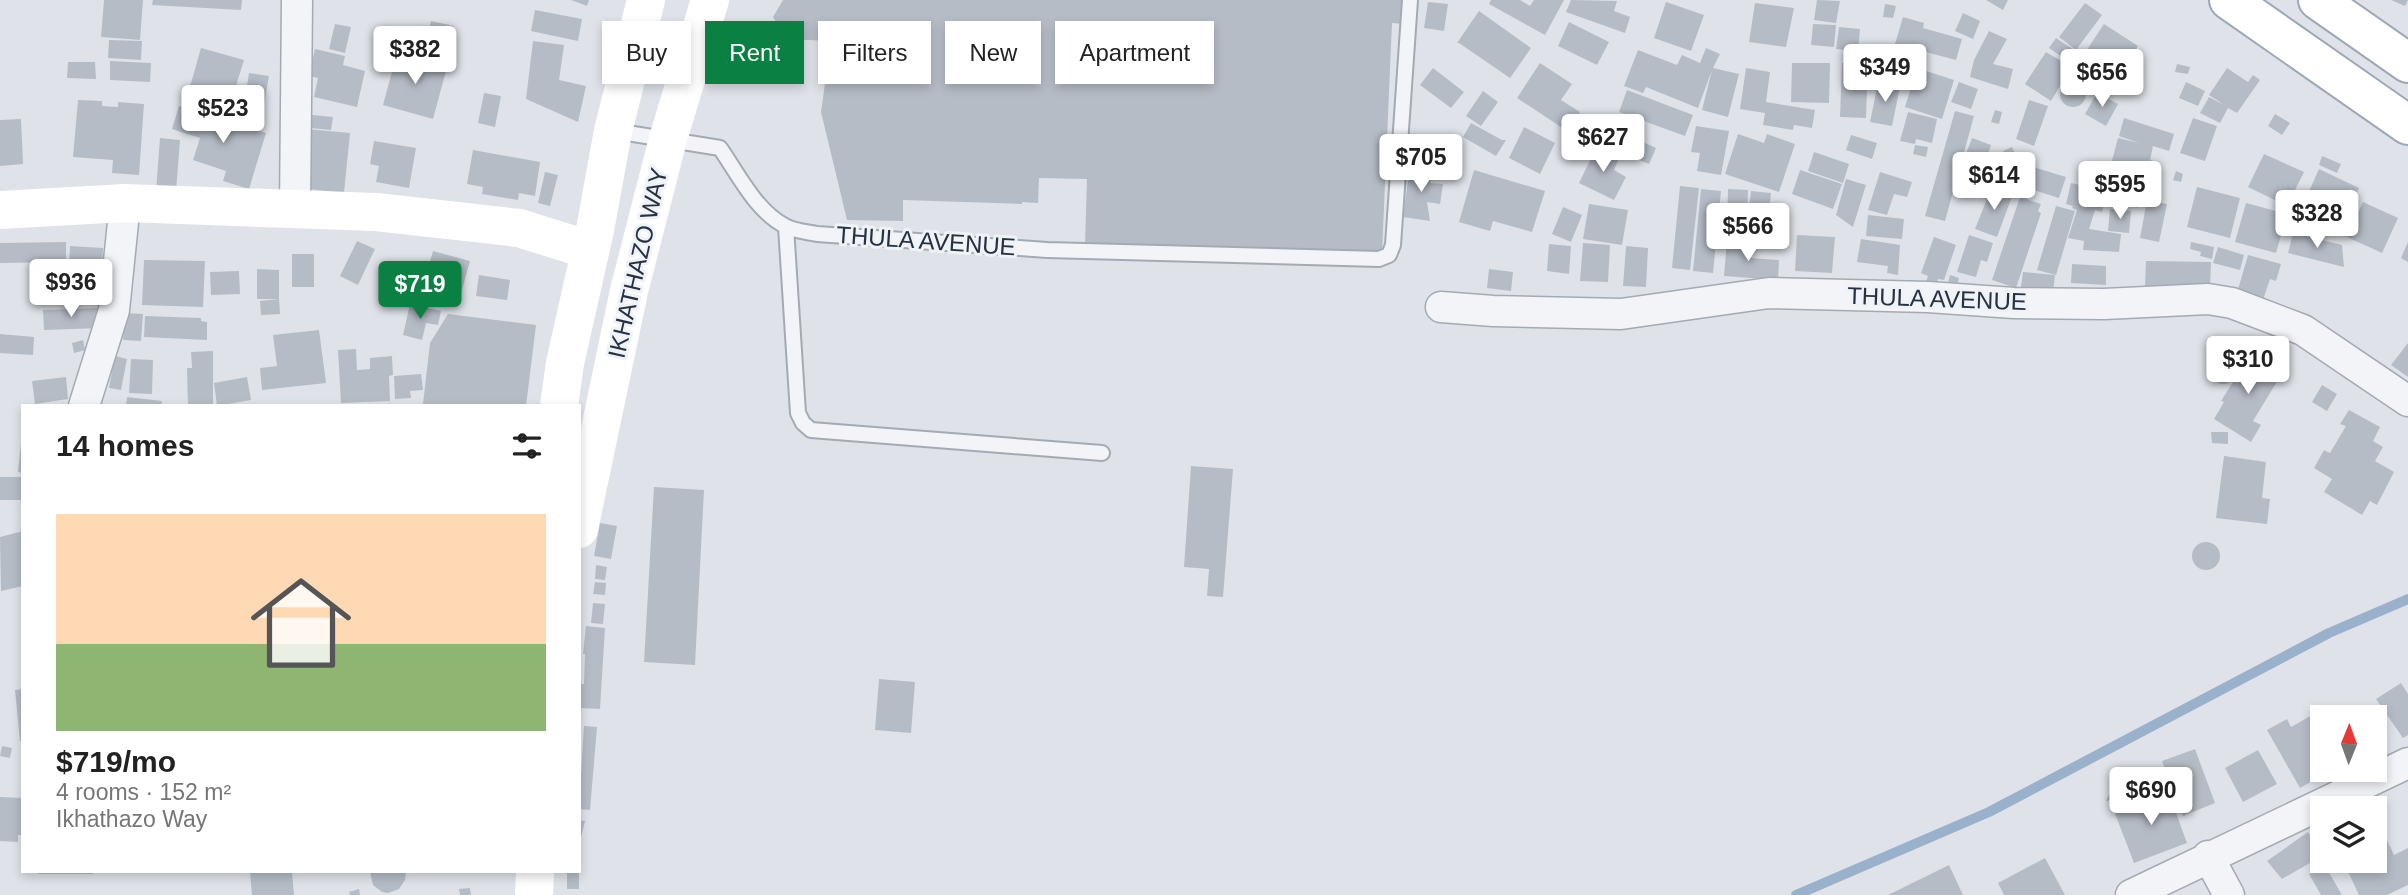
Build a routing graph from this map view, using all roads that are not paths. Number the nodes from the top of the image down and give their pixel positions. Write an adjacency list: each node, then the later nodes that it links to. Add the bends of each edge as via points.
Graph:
1 (297, 0): 13 (street)
2 (646, 0): 9 (street, IKHATHAZO WAY)
3 (710, 0): 10 (street, IKHATHAZO WAY)
4 (1410, 0): 14 (lane, THULA AVENUE, via 1388,255 1278,257 1047,250 817,234)
5 (2229, 0): 8 (street)
6 (2318, 0): 7 (street)
7 (2408, 63)
8 (2408, 125)
9 (613, 131): 10 (lane, THULA AVENUE); 15 (street, IKHATHAZO WAY)
10 (668, 139): 14 (lane, THULA AVENUE, via 720,148 758,202); 21 (street, IKHATHAZO WAY, via 629,291)
11 (125, 203): 12 (street); 13 (street); 18 (street, via 114,310)
12 (0, 209)
13 (295, 209): 15 (street, via 376,212 519,228)
14 (786, 227): 20 (lane, via 798,413 811,430)
15 (589, 250): 19 (street, IKHATHAZO WAY)
16 (1441, 307): 17 (street, THULA AVENUE, via 1621,314 1769,293 2014,303 2208,299 2232,303 2303,330)
17 (2408, 401)
18 (85, 404)
19 (559, 404)
20 (1102, 453)
21 (581, 519)
22 (2405, 771): 23 (street)
23 (2208, 856): 26 (street); 27 (street)
24 (535, 873): 25 (street)
25 (534, 895)
26 (2131, 895)
27 (2229, 895)

